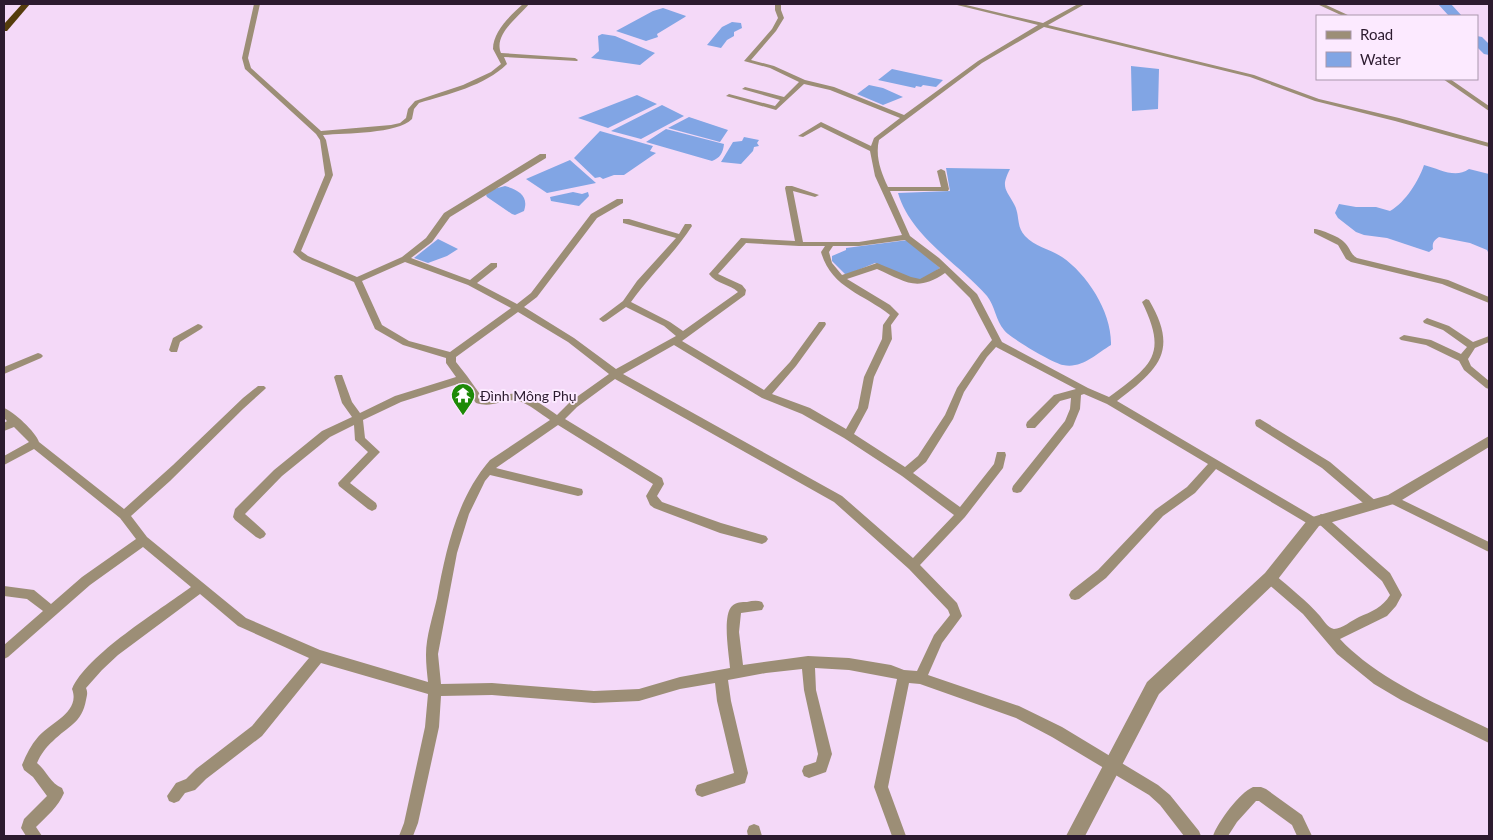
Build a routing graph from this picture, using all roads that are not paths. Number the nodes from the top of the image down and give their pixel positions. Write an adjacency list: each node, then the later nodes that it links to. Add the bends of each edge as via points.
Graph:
1 (26, 4): 10 (highway)
2 (257, 4): 20 (street, via 245,58 248,69)
3 (526, 4): 11 (street, via 498,40)
4 (778, 4): 14 (street, via 782,18 747,61 772,67)
5 (956, 4): 9 (street)
6 (1082, 4): 9 (street)
7 (1320, 4): 8 (street)
8 (1346, 15)
9 (1042, 26): 19 (street, via 980,62); 22 (street, via 1252,76 1317,100)
10 (4, 29)
11 (499, 55): 12 (street); 20 (street, via 504,64 493,73 417,102 409,119 402,124)
12 (575, 60)
13 (1447, 80): 18 (street)
14 (803, 82): 17 (street); 19 (street, via 832,88)
15 (745, 89): 17 (street)
16 (729, 96): 17 (street, via 776,108)
17 (786, 99)
18 (1489, 109)
19 (903, 117): 23 (street, via 876,139)
20 (319, 133): 40 (street, via 330,175 297,252)
21 (801, 136): 23 (street, via 821,124)
22 (1489, 145)
23 (873, 150): 26 (street, via 879,176)
24 (543, 156): 36 (street, via 447,216 429,240)
25 (941, 171): 26 (street, via 945,189)
26 (887, 189): 33 (street)
27 (815, 194): 35 (street, via 789,188)
28 (620, 201): 45 (street, via 594,216 543,285)
29 (626, 221): 32 (street)
30 (688, 226): 32 (street)
31 (1317, 231): 42 (street, via 1341,244 1349,258 1445,282)
32 (680, 237): 44 (street)
33 (907, 237): 34 (street, via 859,244); 38 (street)
34 (831, 243): 35 (street); 39 (street, via 825,252 826,259 830,268)
35 (799, 244): 50 (street, via 744,240 713,274 739,287 742,293)
36 (405, 259): 40 (street); 41 (street)
37 (494, 265): 41 (street)
38 (945, 269): 39 (street, via 924,282 877,266); 53 (street, via 974,296)
39 (842, 278): 75 (street, via 895,314 887,325 887,339 869,377 863,408)
40 (357, 280): 57 (street, via 378,327 406,343)
41 (472, 284): 45 (street)
42 (1489, 300)
43 (1146, 302): 67 (street, via 1158,331 1158,356 1146,374)
44 (626, 304): 46 (street); 50 (street, via 667,324)
45 (517, 308): 57 (street); 60 (street, via 571,340)
46 (603, 319)
47 (1426, 321): 54 (street, via 1446,328)
48 (822, 324): 66 (street)
49 (198, 327): 55 (street, via 176,340)
50 (679, 338): 60 (street); 66 (street)
51 (1404, 338): 58 (street, via 1428,342)
52 (1489, 339): 54 (street)
53 (997, 340): 65 (street); 82 (street, via 960,391 949,416 922,459)
54 (1472, 346): 58 (street)
55 (174, 350)
56 (38, 356): 59 (street)
57 (450, 356): 62 (street)
58 (1463, 359): 63 (street, via 1467,368)
59 (4, 372)
60 (615, 374): 70 (street); 95 (street, via 838,499)
61 (339, 377): 69 (street, via 347,403)
62 (464, 378): 69 (street, via 414,393); 70 (street, via 482,402 516,397)
63 (1489, 386)
64 (261, 388): 89 (street, via 238,405 209,438)
65 (1080, 392): 67 (street); 73 (street, via 1057,398); 83 (street, via 1069,423)
66 (765, 395): 75 (street, via 806,411)
67 (1110, 401): 80 (street)
68 (4, 412): 71 (street)
69 (358, 417): 87 (street, via 360,440 375,452 342,482); 91 (street, via 326,434 301,453 242,508 239,517)
70 (559, 419): 81 (street); 92 (street, via 658,481 651,496 658,505 720,528)
71 (16, 421): 74 (street); 77 (street)
72 (1260, 423): 86 (street, via 1326,465)
73 (1031, 425)
74 (4, 427)
75 (848, 435): 82 (street)
76 (1489, 441): 85 (street)
77 (35, 444): 79 (street); 89 (street)
78 (1001, 455): 88 (street, via 999,465)
79 (4, 461)
80 (1214, 464): 90 (street); 99 (street, via 1191,490 1159,513 1102,574)
81 (487, 470): 84 (street); 110 (street, via 463,514 450,553 432,654)
82 (906, 473): 88 (street)
83 (1017, 489)
84 (578, 492)
85 (1392, 499): 86 (street); 94 (street)
86 (1373, 504): 90 (street)
87 (372, 506)
88 (961, 514): 95 (street)
89 (124, 515): 93 (street)
90 (1317, 520): 96 (street); 102 (street, via 1386,577 1396,594 1392,602 1370,620 1350,627 1344,633)
91 (260, 534)
92 (762, 539)
93 (143, 540): 97 (street); 101 (street)
94 (1489, 548)
95 (913, 565): 109 (street, via 953,607 956,616 938,639)
96 (1270, 578): 102 (street, via 1307,610); 112 (street, via 1152,688)
97 (199, 588): 104 (street, via 242,622); 116 (street, via 108,656 83,679 78,689 81,692 80,702 74,716 44,739 29,765 57,793 29,824 28,828)
98 (4, 590): 101 (street, via 30,594)
99 (1075, 595)
100 (758, 606): 106 (street, via 735,611 733,632)
101 (51, 611): 103 (street)
102 (1326, 632): 111 (street, via 1341,650 1378,680)
103 (4, 653)
104 (319, 656): 110 (street); 115 (street, via 257,731)
105 (808, 662): 106 (street); 108 (street, via 891,670); 113 (street, via 810,690 824,754 821,768)
106 (737, 673): 107 (street)
107 (721, 675): 110 (street, via 625,696 594,697 492,689); 114 (street, via 740,778)
108 (904, 676): 109 (street); 118 (street, via 881,787)
109 (920, 678): 112 (street, via 1038,721)
110 (435, 690): 117 (street, via 432,727)
111 (1489, 736)
112 (1112, 766): 119 (street); 120 (street, via 1125,771 1164,800)
113 (809, 771)
114 (702, 790)
115 (174, 796)
116 (35, 836)
117 (406, 836)
118 (899, 836)
119 (1075, 836)
120 (1194, 836)
121 (1220, 836): 122 (street, via 1247,799 1252,794 1261,794 1297,820)
122 (1305, 836)

